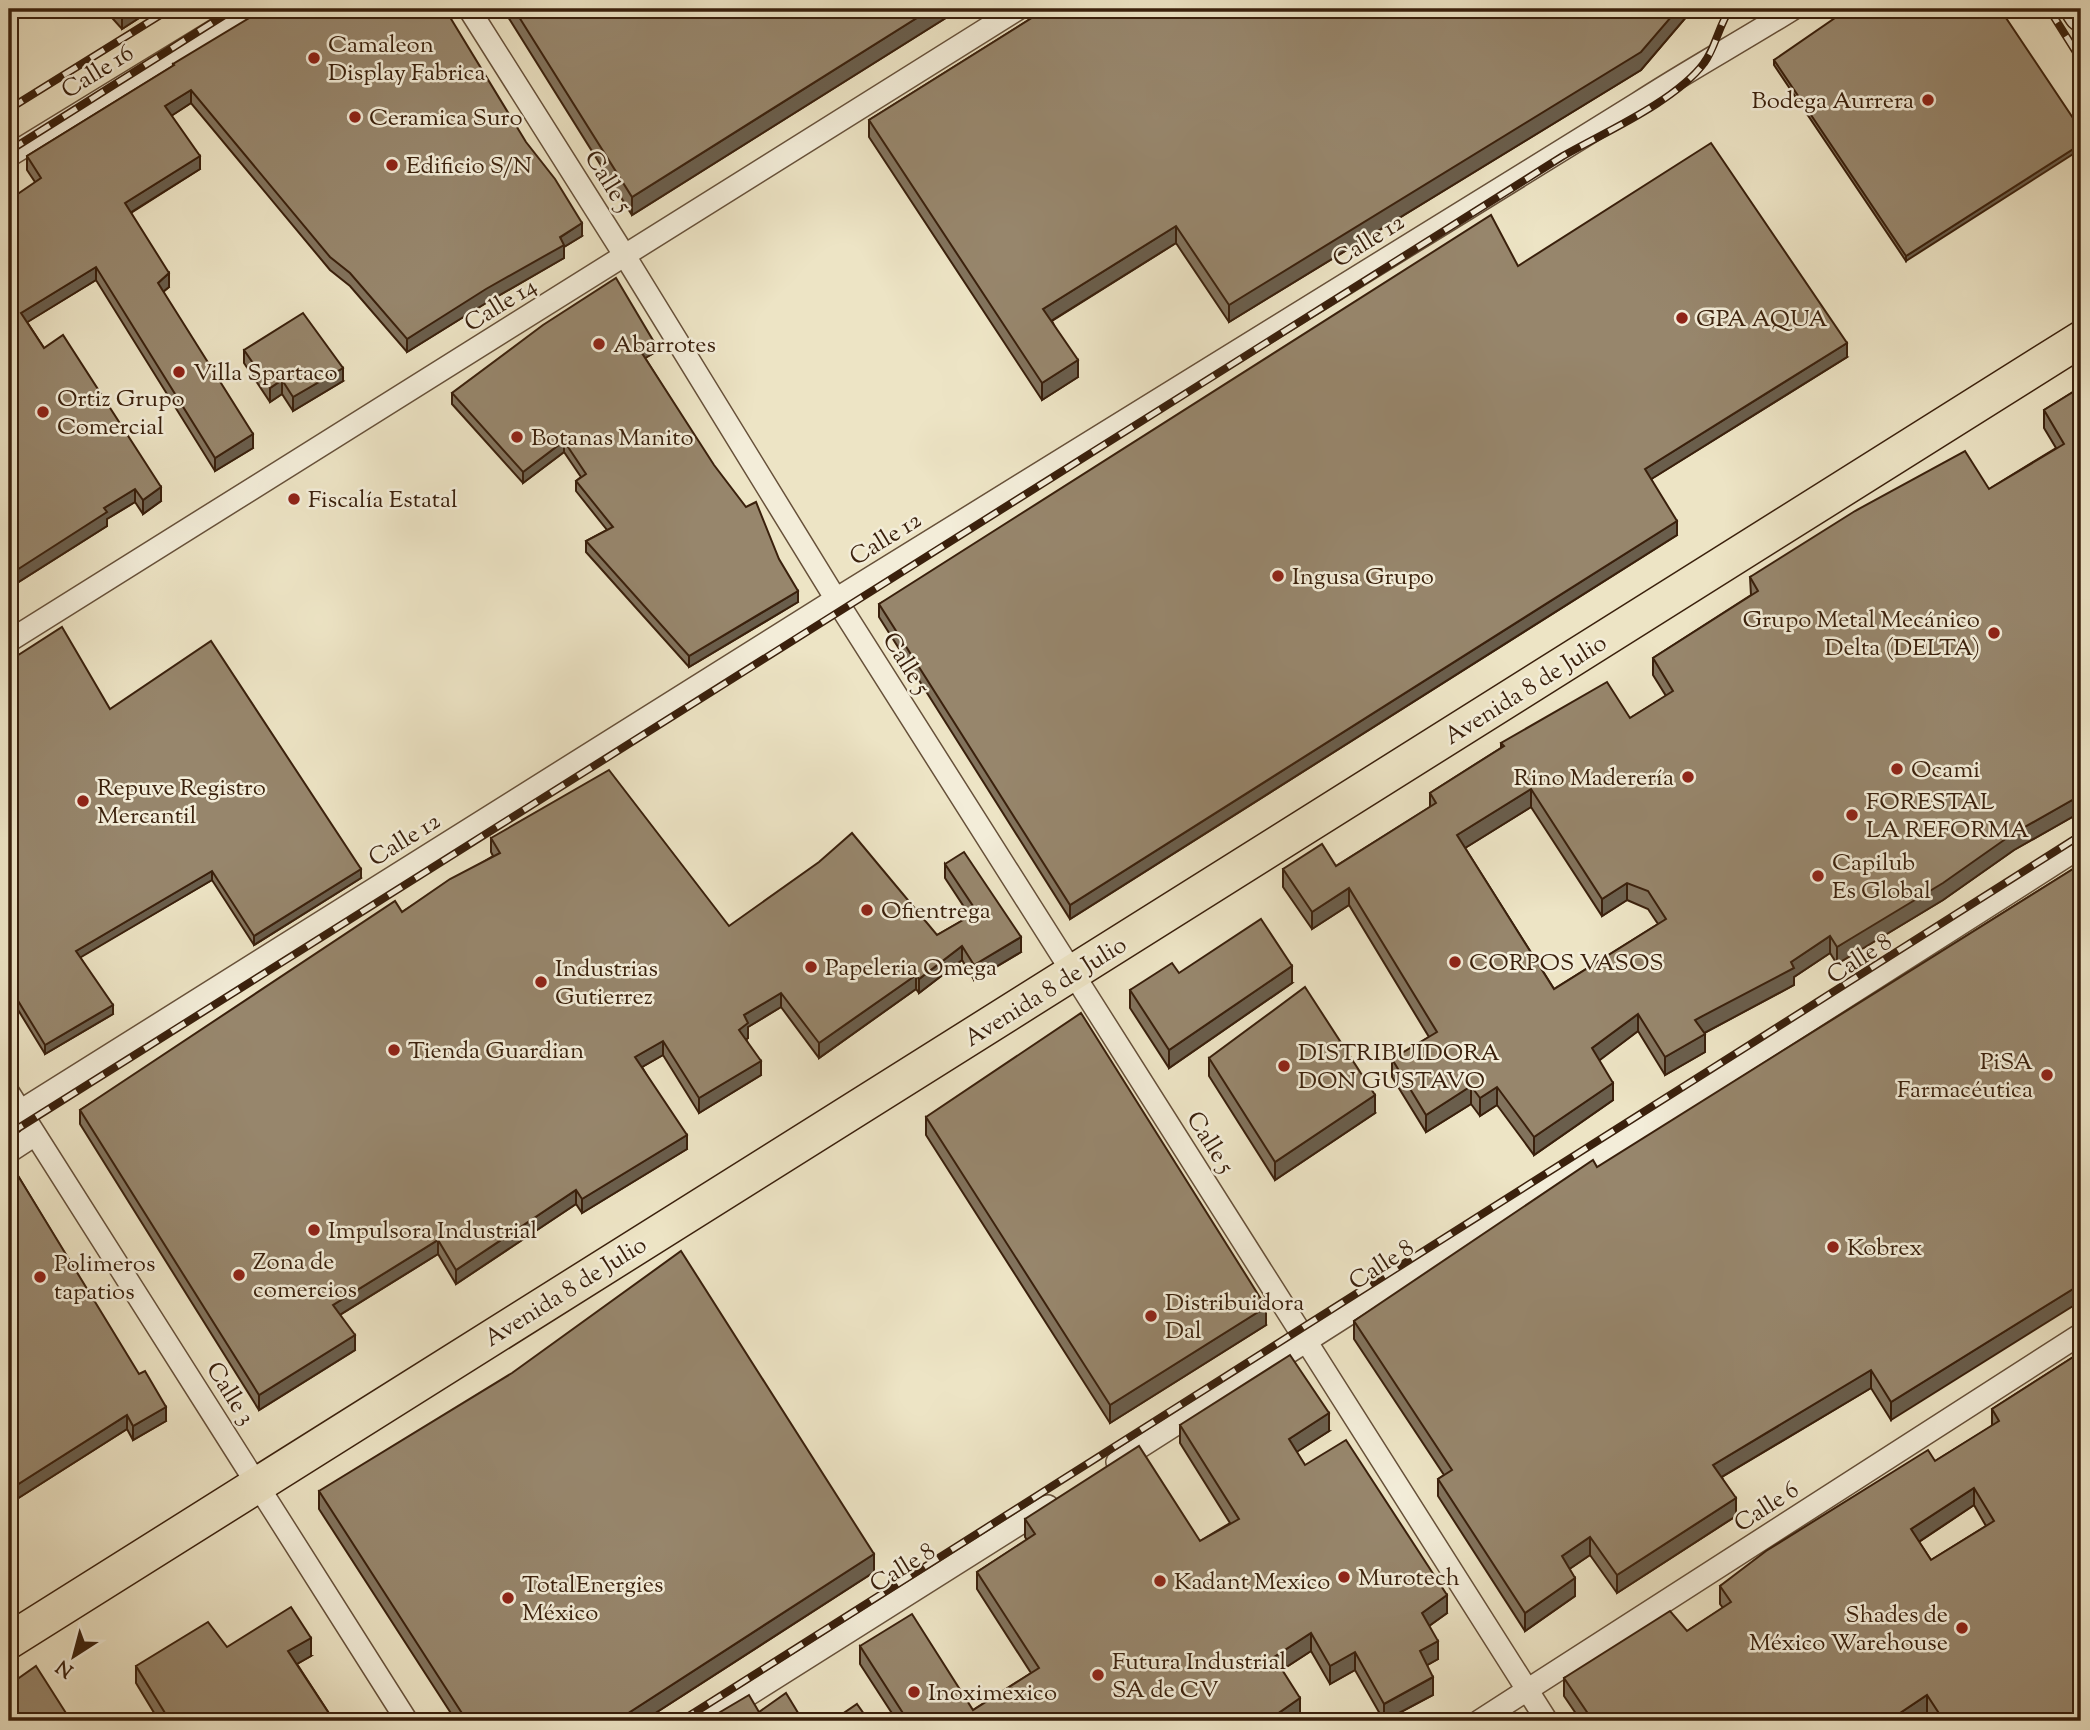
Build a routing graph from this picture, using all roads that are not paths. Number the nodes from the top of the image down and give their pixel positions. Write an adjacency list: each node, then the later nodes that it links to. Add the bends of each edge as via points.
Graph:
1 (249, 9): 7 (street, Calle 16)
2 (469, 9): 8 (street, Calle 5)
3 (1018, 9): 8 (street, Calle 14)
4 (1793, 9): 10 (street, Calle 12)
5 (2077, 9): 6 (main road)
6 (2081, 15)
7 (9, 156)
8 (625, 256): 10 (street, Calle 5); 11 (street, Calle 14)
9 (2081, 339): 13 (main road, Avenida 8 de Julio)
10 (836, 599): 13 (street, Calle 5); 14 (street, Calle 12)
11 (9, 642)
12 (2081, 847): 18 (street, Calle 8)
13 (1073, 973): 18 (street, Calle 5); 20 (main road, Avenida 8 de Julio)
14 (12, 1107): 15 (street, Calle 3)
15 (36, 1135): 16 (street); 20 (street, Calle 3)
16 (9, 1152)
17 (2081, 1334): 23 (street, Calle 6)
18 (1307, 1342): 19 (street, Calle 8); 23 (street, Calle 5)
19 (1095, 1476)
20 (257, 1484): 22 (main road, Avenida 8 de Julio); 24 (street, Calle 3)
21 (1060, 1499): 25 (street, Calle 8)
22 (9, 1641)
23 (1528, 1691): 26 (street, Calle 6); 27 (street, Calle 5)
24 (407, 1721)
25 (707, 1721)
26 (1479, 1721)
27 (1547, 1721)

